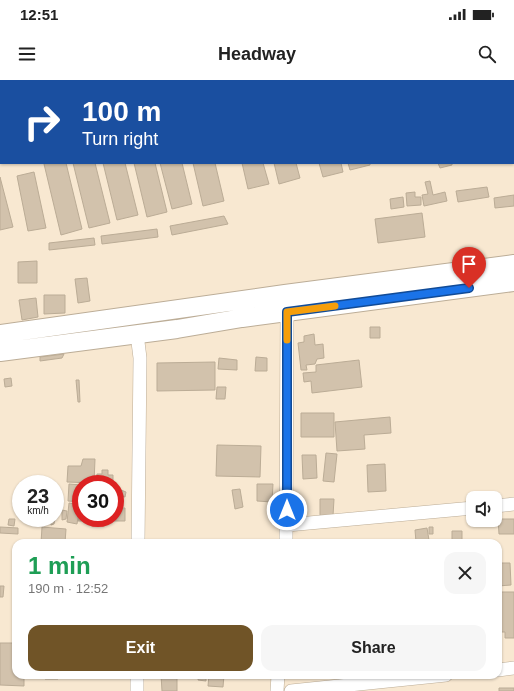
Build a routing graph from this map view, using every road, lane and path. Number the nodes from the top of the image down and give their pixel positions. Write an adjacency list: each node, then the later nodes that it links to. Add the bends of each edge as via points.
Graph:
1 (514, 264): 3 (street, via 285,294)
2 (514, 282): 4 (street)
3 (240, 310): 4 (street); 5 (street); 6 (street)
4 (287, 312): 11 (street)
5 (0, 334)
6 (137, 334): 7 (street); 12 (street, via 140,358)
7 (0, 352)
8 (514, 504): 9 (street)
9 (502, 505)
10 (466, 509): 11 (street)
11 (287, 525): 13 (street)
12 (138, 539)
13 (286, 539)
14 (514, 668): 15 (street)
15 (502, 670)
16 (137, 679): 19 (street)
17 (278, 679): 20 (street)
18 (407, 679): 21 (street)
19 (137, 691)
20 (277, 691)
21 (291, 691)

